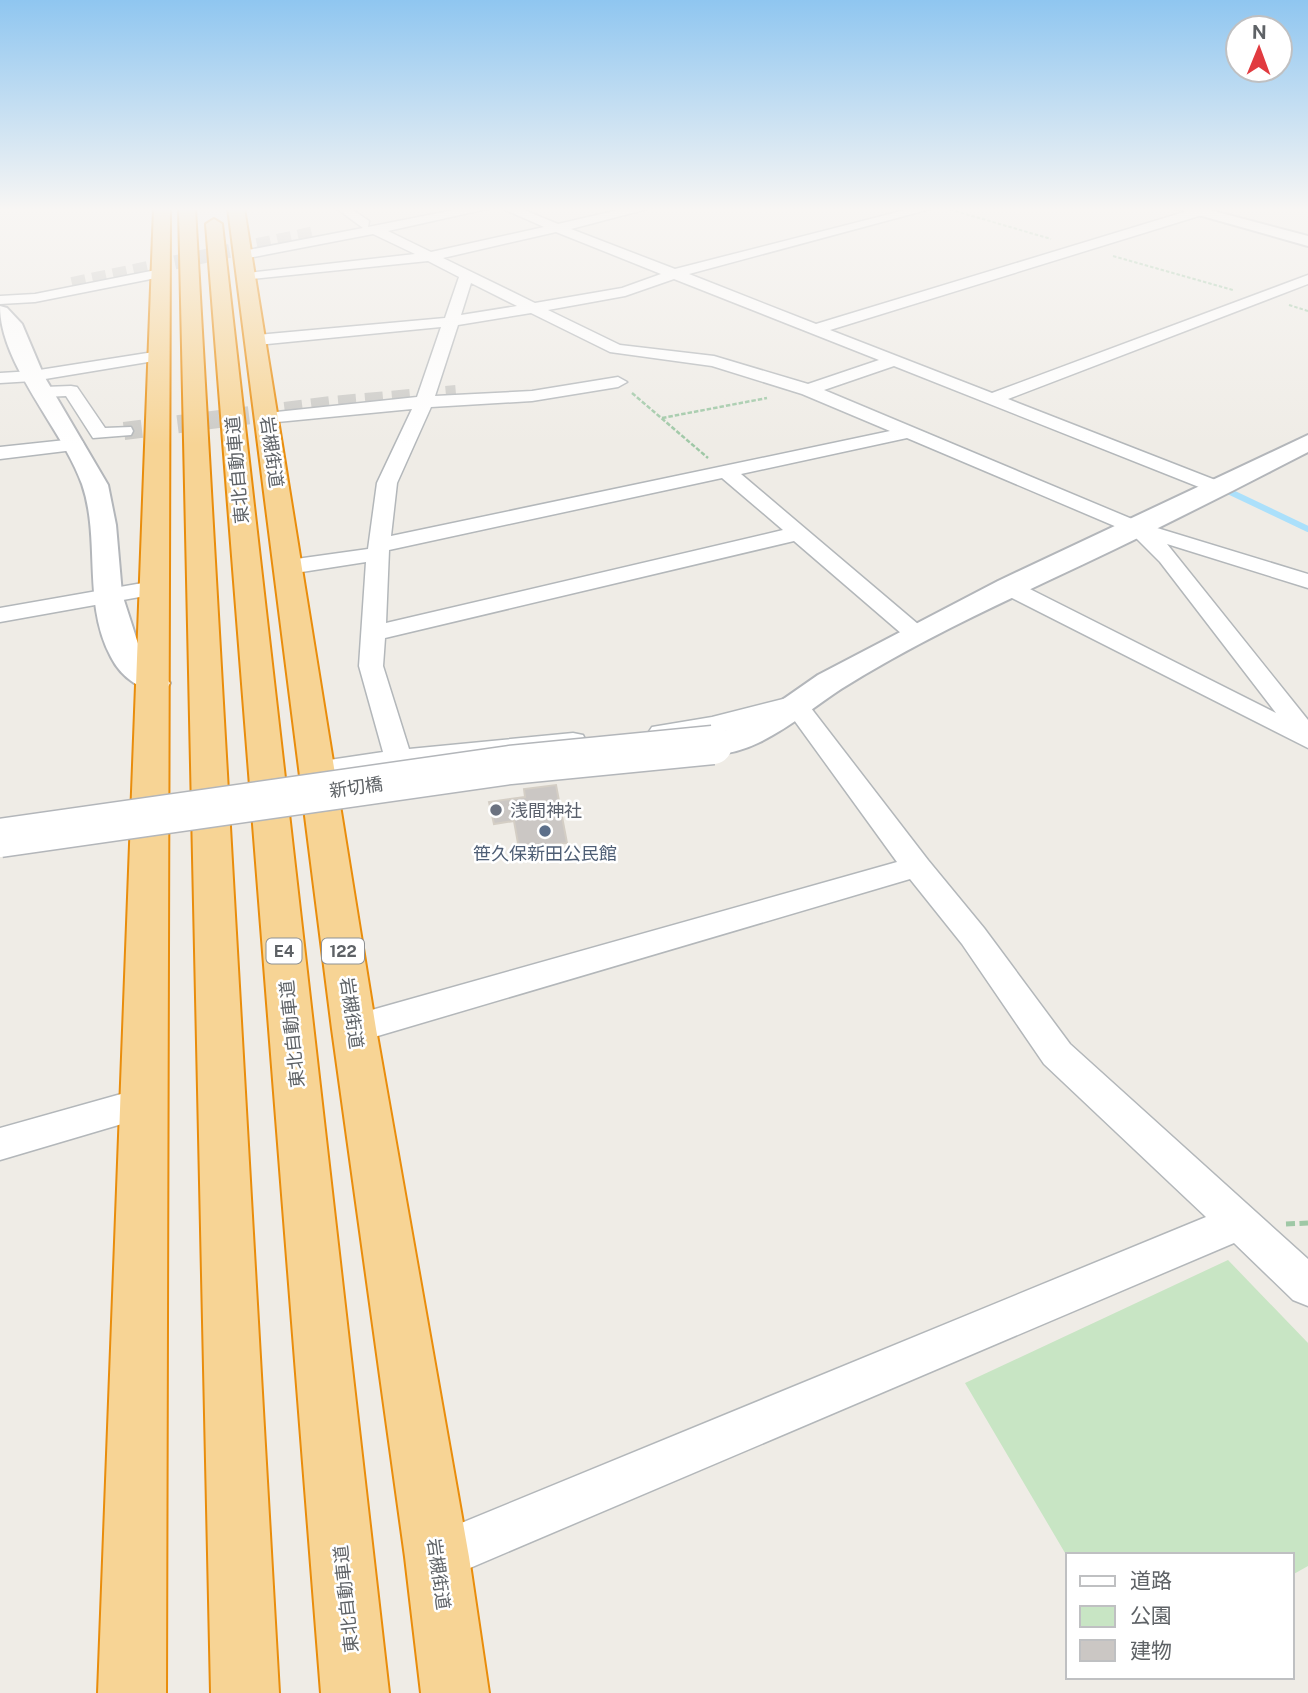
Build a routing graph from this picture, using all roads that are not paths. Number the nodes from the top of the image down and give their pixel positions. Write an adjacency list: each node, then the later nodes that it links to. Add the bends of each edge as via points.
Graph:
1 (62, 287): 13 (street)
2 (90, 287): 13 (street)
3 (162, 287): 19 (highway)
4 (190, 287): 66 (highway)
5 (221, 287): 67 (highway, 東北自動車道 / E4)
6 (248, 287): 18 (highway, 岩槻街道 / 122)
7 (462, 287): 16 (street)
8 (487, 287): 14 (street)
9 (639, 287): 14 (street)
10 (708, 287): 17 (street)
11 (954, 287): 17 (street)
12 (1287, 287): 29 (street)
13 (0, 300)
14 (533, 309): 16 (street); 21 (street, via 616,349)
15 (0, 312): 25 (street, via 12,324)
16 (449, 321): 18 (street); 30 (street)
17 (816, 329): 20 (street)
18 (257, 340): 31 (highway, 岩槻街道 / 122)
19 (160, 356): 25 (street); 45 (highway)
20 (896, 360): 26 (street); 29 (street)
21 (713, 361): 22 (street); 26 (street)
22 (682, 371)
23 (0, 378): 25 (street)
24 (618, 382): 28 (street)
25 (38, 384): 32 (street, via 71,391 100,434); 35 (street)
26 (808, 390): 33 (street)
27 (456, 394): 28 (street, via 522,390)
28 (532, 396): 30 (street)
29 (992, 399): 38 (street)
30 (424, 402): 31 (street); 41 (street, via 387,483)
31 (267, 418): 42 (highway, 岩槻街道 / 122)
32 (124, 431)
33 (909, 432): 37 (street); 39 (street)
34 (1308, 442): 38 (street, 新切橋)
35 (75, 445): 36 (street); 46 (street, via 95,485)
36 (0, 453)
37 (725, 472): 40 (street); 41 (street)
38 (1216, 487): 39 (street, 新切橋)
39 (1137, 528): 43 (street); 44 (street, 新切橋); 52 (street, via 1168,557)
40 (799, 533): 48 (street); 49 (street)
41 (380, 550): 42 (street); 48 (street)
42 (289, 567): 54 (highway, 岩槻街道 / 122)
43 (1308, 580)
44 (1008, 587): 49 (street, 新切橋); 52 (street)
45 (154, 588): 46 (street); 50 (highway)
46 (107, 594): 47 (street); 50 (street, via 126,656)
47 (0, 615)
48 (373, 633): 53 (street, via 371,666)
49 (917, 635): 51 (street, 新切橋)
50 (154, 683): 55 (highway)
51 (794, 704): 53 (street, via 658,734); 56 (street, 新切橋, bridge, via 761,730 713,746 510,765); 58 (street)
52 (1308, 738)
53 (398, 757): 54 (street)
54 (319, 769): 59 (highway, 岩槻街道 / 122)
55 (151, 834): 57 (street); 60 (highway)
56 (0, 838)
57 (0, 852)
58 (917, 867): 59 (street); 62 (street, via 1057,1054)
59 (354, 1029): 64 (highway, 岩槻街道 / 122)
60 (146, 1102): 61 (street); 65 (highway)
61 (0, 1144)
62 (1240, 1222): 63 (street); 64 (street)
63 (1308, 1286)
64 (438, 1558): 68 (highway, 岩槻街道 / 122)
65 (129, 1691)
66 (245, 1693)
67 (355, 1693)
68 (455, 1693)

